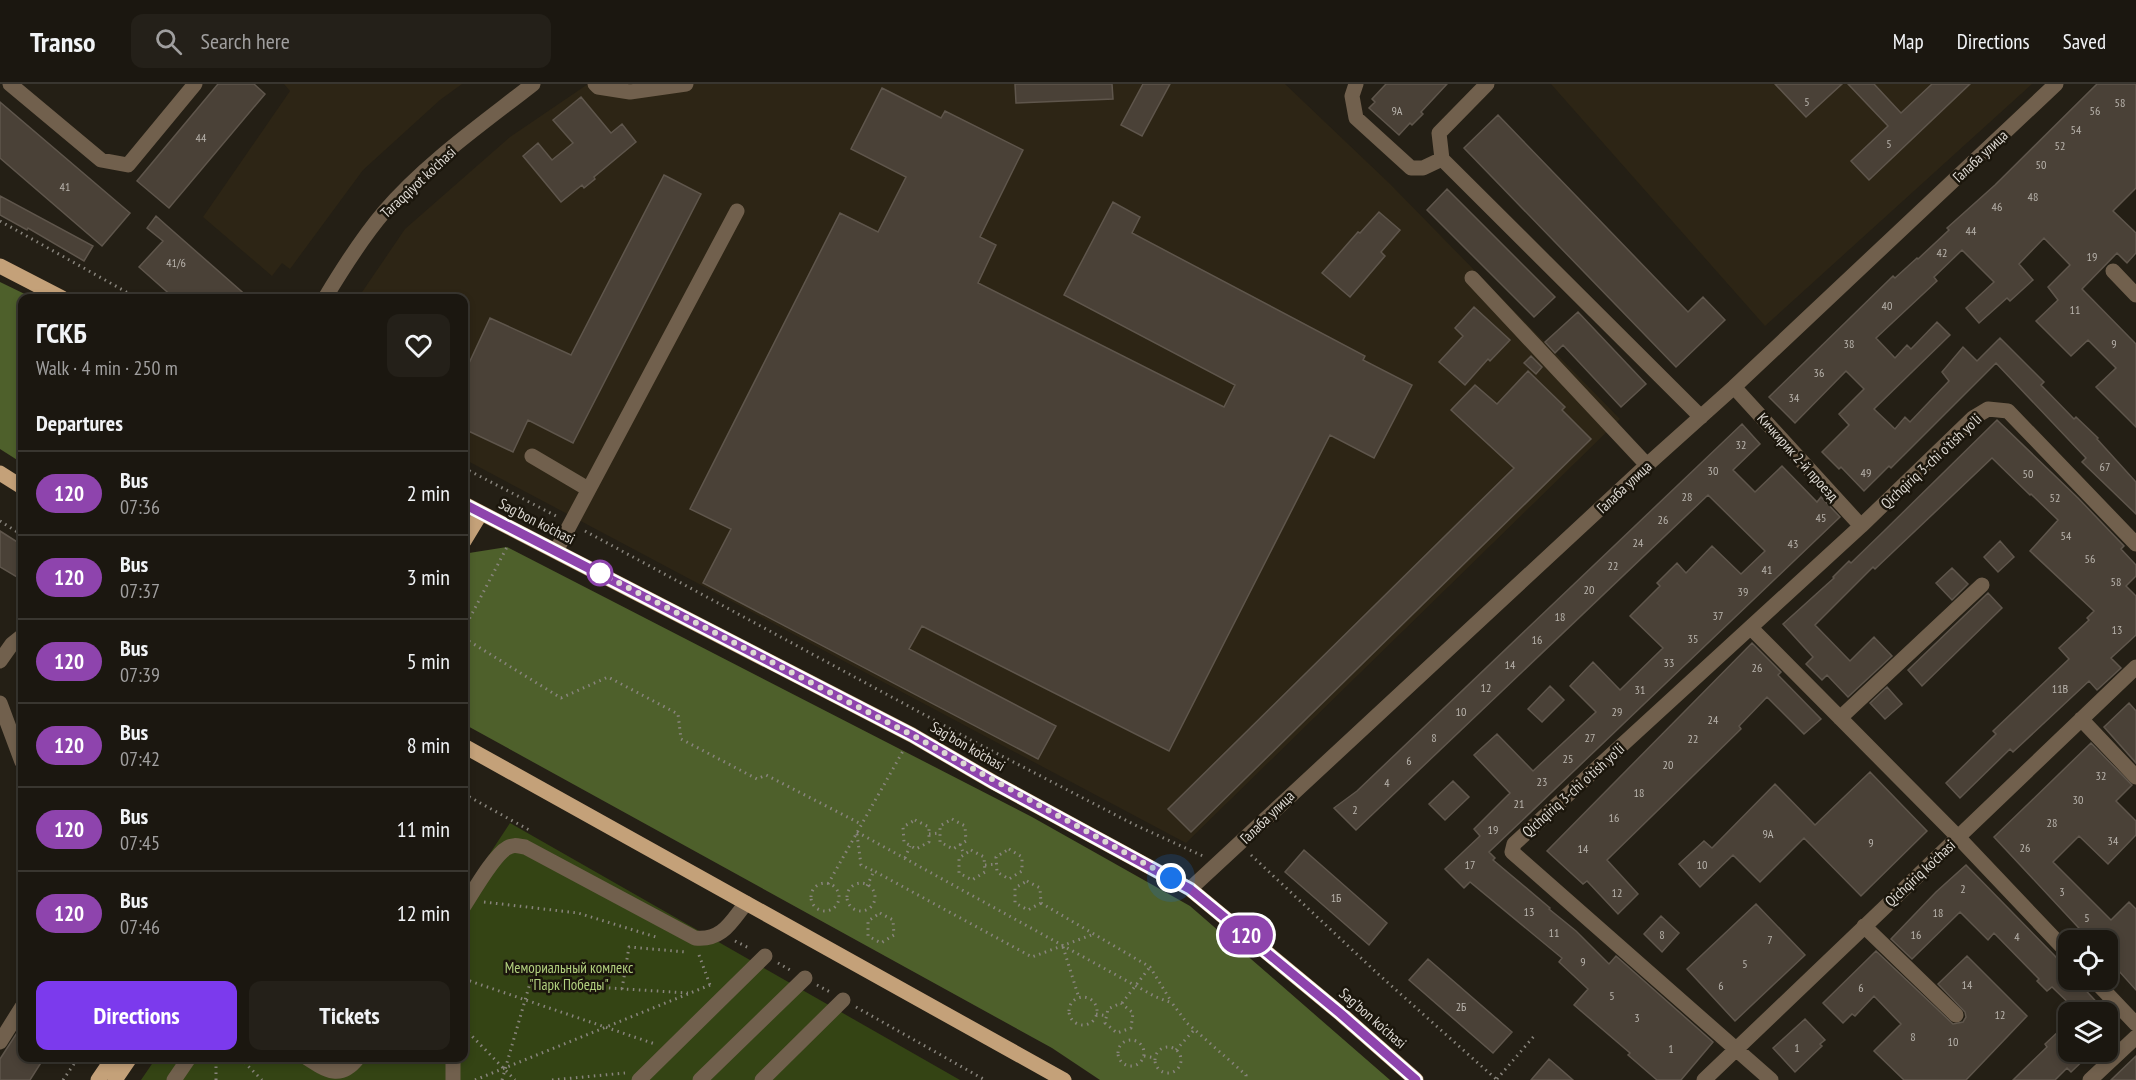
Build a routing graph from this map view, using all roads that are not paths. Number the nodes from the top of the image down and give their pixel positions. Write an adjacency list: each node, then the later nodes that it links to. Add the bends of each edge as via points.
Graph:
1 (10, 84): 2 (street, via 101,160 128,165)
2 (195, 84)
3 (533, 84): 15 (street, Taraqqiyot ko'chasi, via 403,192 353,251)
4 (595, 84): 5 (street, via 630,92)
5 (686, 84)
6 (1356, 84): 9 (street, via 1352,96 1356,118 1411,168 1423,168)
7 (1487, 84): 9 (street, via 1439,133)
8 (2056, 84): 17 (street, Галаба улица)
9 (1442, 159): 18 (street)
10 (737, 211): 23 (street)
11 (0, 266): 14 (main road)
12 (2113, 271): 16 (street)
13 (1472, 278): 20 (street)
14 (54, 294)
15 (327, 294)
16 (2136, 295)
17 (1734, 387): 18 (street, Галаба улица); 25 (street, Кичкирик 2-й проезд)
18 (1701, 417): 20 (street, Галаба улица)
19 (532, 456): 23 (street)
20 (1647, 465): 40 (street, Галаба улица)
21 (0, 473): 22 (main road)
22 (18, 484)
23 (588, 489): 27 (street)
24 (469, 510): 27 (main road, Sag’bon ko’chasi)
25 (1861, 526): 26 (street, Qichqiriq 3-chi o'tish yo'li, via 1973,418 1988,409 2008,411); 29 (street, Qichqiriq 3-chi o'tish yo'li)
26 (2136, 544)
27 (556, 551): 40 (main road, Sag’bon ko’chasi, via 912,735)
28 (1982, 585): 34 (street)
29 (1752, 628): 34 (street); 54 (street, Qichqiriq 3-chi o'tish yo'li, via 1514,844 1512,852)
30 (18, 639): 31 (street)
31 (0, 661)
32 (2136, 667): 35 (street, Qichqiriq ko'chasi)
33 (0, 703): 37 (street)
34 (1840, 718): 39 (street)
35 (2081, 719): 38 (street); 39 (street, Qichqiriq ko'chasi)
36 (468, 748): 42 (main road)
37 (18, 751)
38 (2136, 777)
39 (1958, 837): 43 (street, Qichqiriq ko'chasi); 44 (street)
40 (1190, 889): 69 (main road, Sag’bon ko’chasi)
41 (468, 899): 42 (street, via 497,857 505,848 515,845 692,936 705,939 722,933)
42 (746, 903): 68 (main road)
43 (1864, 926): 50 (street); 54 (street, Qichqiriq ko'chasi)
44 (2058, 942)
45 (765, 956): 61 (street)
46 (805, 978): 66 (street)
47 (2104, 990): 51 (street)
48 (843, 1000): 67 (street)
49 (18, 1013): 53 (street)
50 (1956, 1015)
51 (2136, 1024)
52 (2136, 1037): 72 (street)
53 (0, 1042)
54 (1736, 1050): 70 (street, Qichqiriq ko'chasi); 71 (street)
55 (110, 1062): 62 (main road)
56 (127, 1062): 63 (main road)
57 (186, 1062): 64 (street)
58 (313, 1062): 59 (street, via 328,1072 347,1069)
59 (354, 1062)
60 (453, 1062): 65 (street)
61 (644, 1076)
62 (98, 1080)
63 (115, 1080)
64 (174, 1080)
65 (453, 1080)
66 (700, 1080)
67 (762, 1080)
68 (1064, 1080)
69 (1416, 1080)
70 (1704, 1080)
71 (1772, 1080)
72 (2090, 1080)

